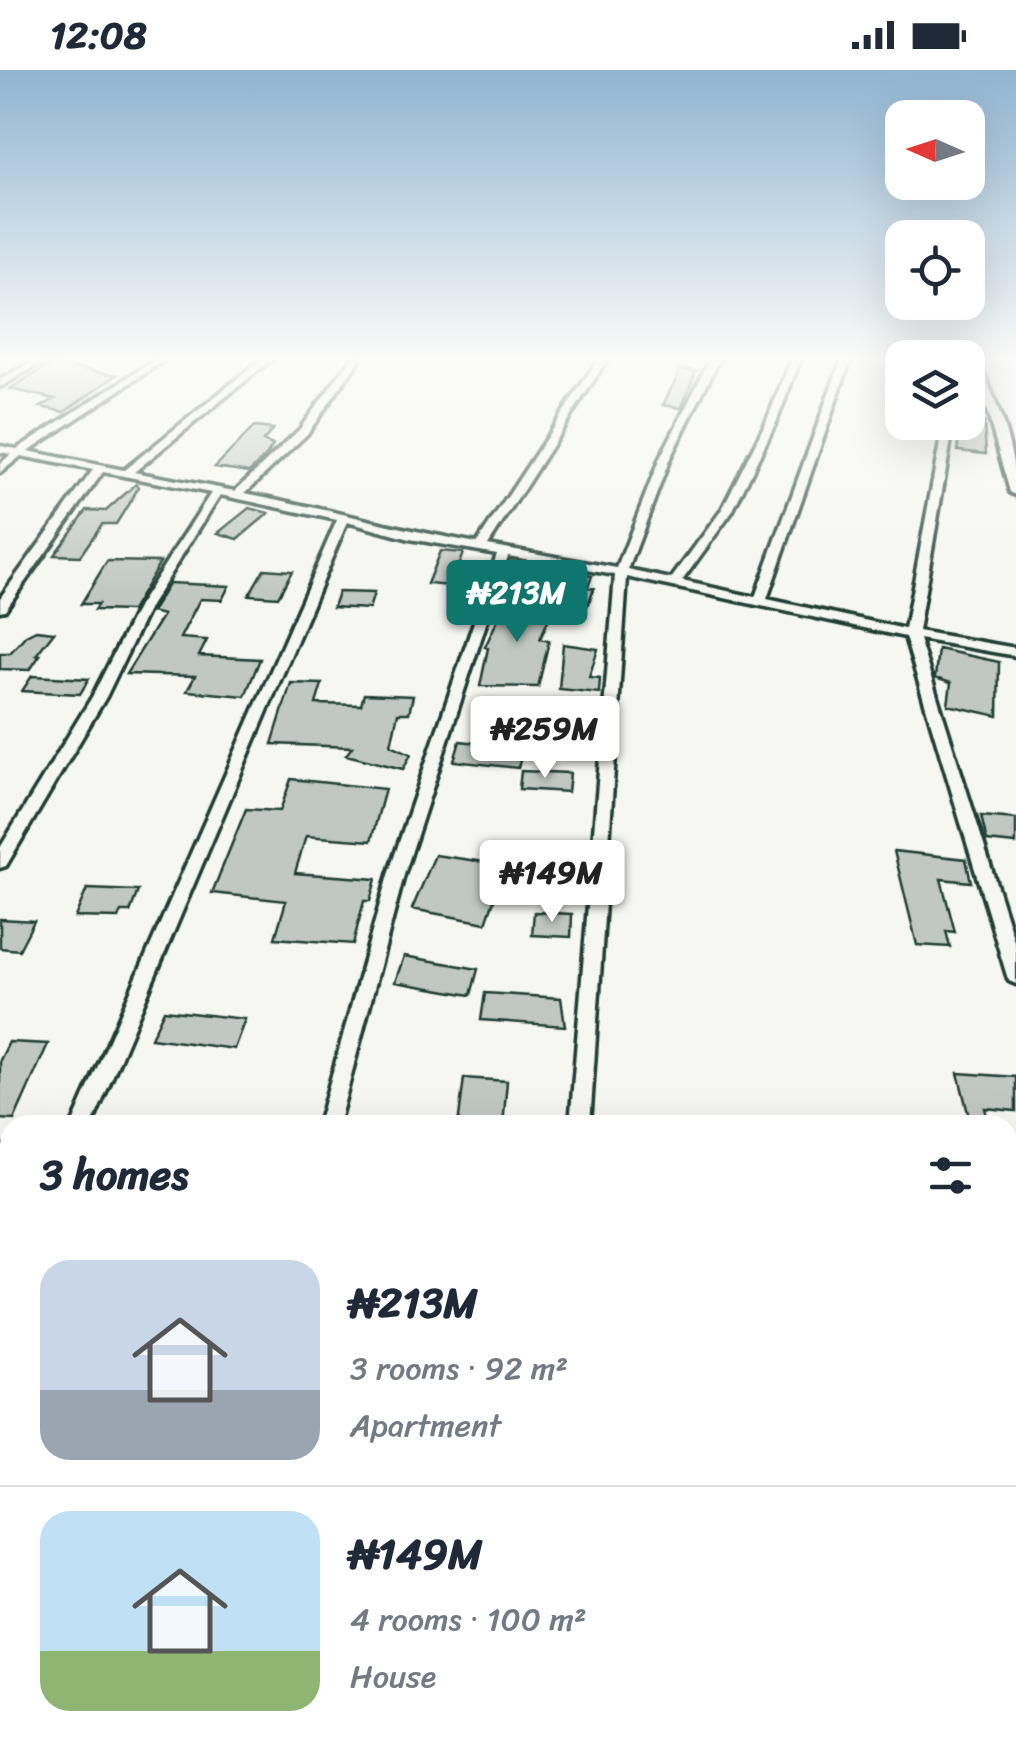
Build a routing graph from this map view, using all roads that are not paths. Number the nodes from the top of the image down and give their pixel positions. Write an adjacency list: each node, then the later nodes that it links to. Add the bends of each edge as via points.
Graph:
1 (44, 437): 11 (street)
2 (170, 437): 14 (street)
3 (298, 437): 17 (street)
4 (553, 437): 19 (street)
5 (676, 437): 21 (street)
6 (764, 437): 22 (street, via 726,512)
7 (819, 437): 23 (street)
8 (1000, 437): 16 (street)
9 (945, 440): 25 (street)
10 (0, 449): 11 (street)
11 (20, 452): 12 (street); 13 (street)
12 (100, 468): 14 (street); 24 (street)
13 (0, 470)
14 (126, 472): 15 (street)
15 (218, 490): 17 (street); 27 (street, via 144,606 99,697)
16 (1016, 492)
17 (238, 494): 18 (street)
18 (344, 516): 19 (street); 29 (street)
19 (481, 547): 20 (street)
20 (504, 551): 21 (street); 30 (street, via 396,876)
21 (621, 572): 22 (street); 31 (street)
22 (674, 583): 23 (street)
23 (760, 601): 25 (street)
24 (0, 607)
25 (911, 634): 26 (street); 28 (street)
26 (1016, 652)
27 (0, 862)
28 (1016, 976)
29 (86, 1115)
30 (330, 1115)
31 (581, 1115)

